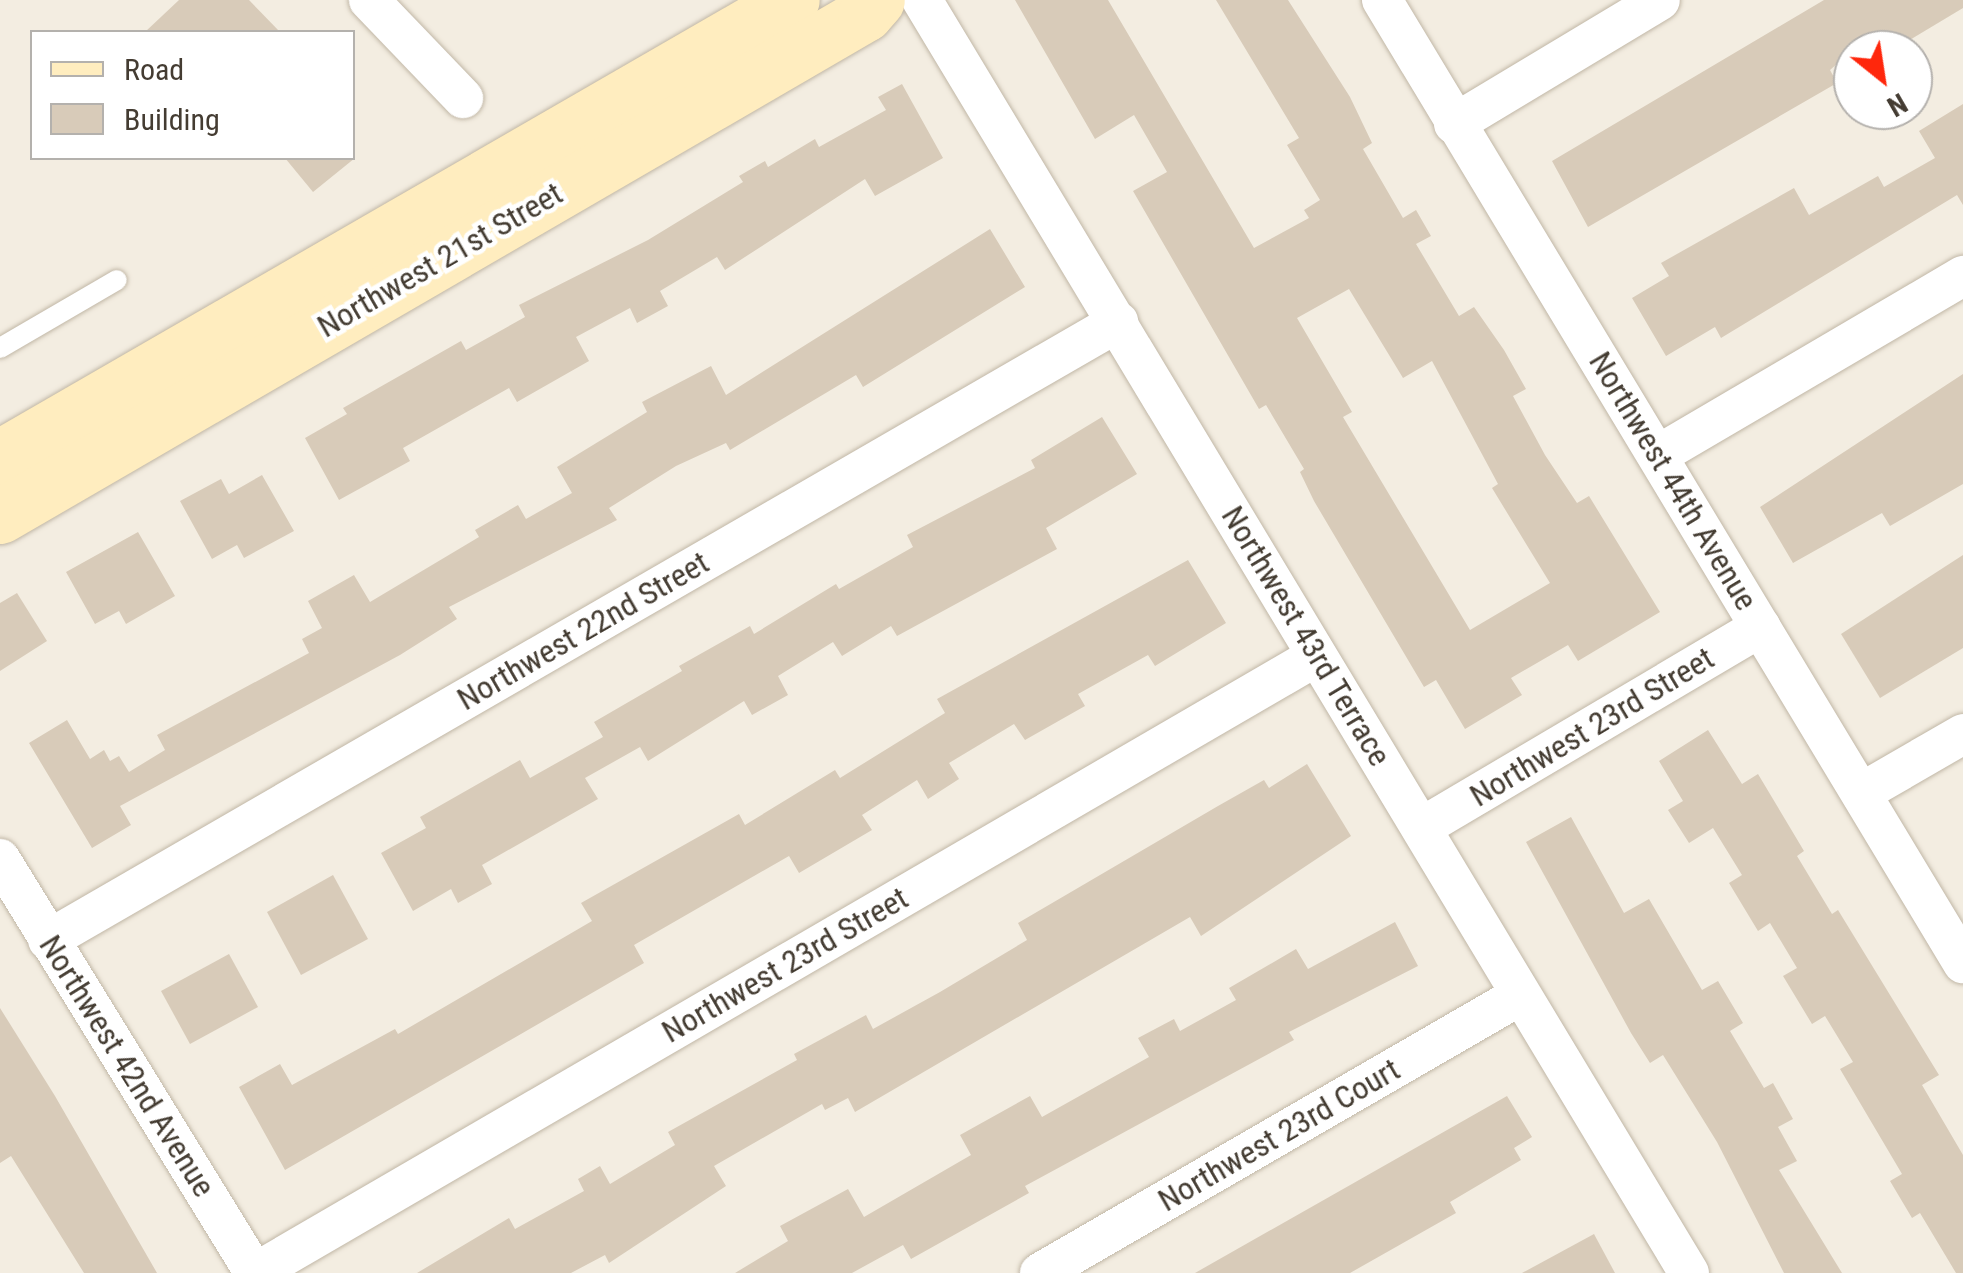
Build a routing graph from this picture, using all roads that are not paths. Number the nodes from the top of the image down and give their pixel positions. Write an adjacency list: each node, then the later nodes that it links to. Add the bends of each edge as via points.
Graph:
1 (369, 0): 7 (street)
2 (792, 0): 14 (street, Northwest 21st Street)
3 (877, 0): 15 (street, Northwest 21st Street, via 865,14)
4 (922, 0): 11 (street, Northwest 43rd Terrace)
5 (1382, 0): 8 (street, Northwest 44th Avenue)
6 (1660, 0): 8 (street)
7 (462, 98)
8 (1454, 124): 13 (street, Northwest 44th Avenue)
9 (1963, 276): 13 (street)
10 (117, 280): 12 (lane)
11 (1118, 322): 17 (street, Northwest 43rd Terrace); 22 (street, Northwest 22nd Street)
12 (0, 348)
13 (1658, 455): 16 (street, Northwest 44th Avenue)
14 (0, 457)
15 (0, 516)
16 (1760, 627): 19 (street, Northwest 44th Avenue); 20 (street, Northwest 23rd Street)
17 (1314, 657): 20 (street, Northwest 43rd Terrace); 25 (street, Northwest 23rd Street)
18 (1963, 734): 19 (street)
19 (1861, 793): 23 (street, Northwest 44th Avenue)
20 (1424, 826): 24 (street, Northwest 43rd Terrace)
21 (0, 859): 22 (street, Northwest 42nd Avenue)
22 (48, 940): 25 (street, Northwest 42nd Avenue)
23 (1963, 963)
24 (1518, 996): 26 (street, Northwest 23rd Court); 27 (street, Northwest 43rd Terrace)
25 (255, 1273)
26 (1040, 1273)
27 (1689, 1273)

